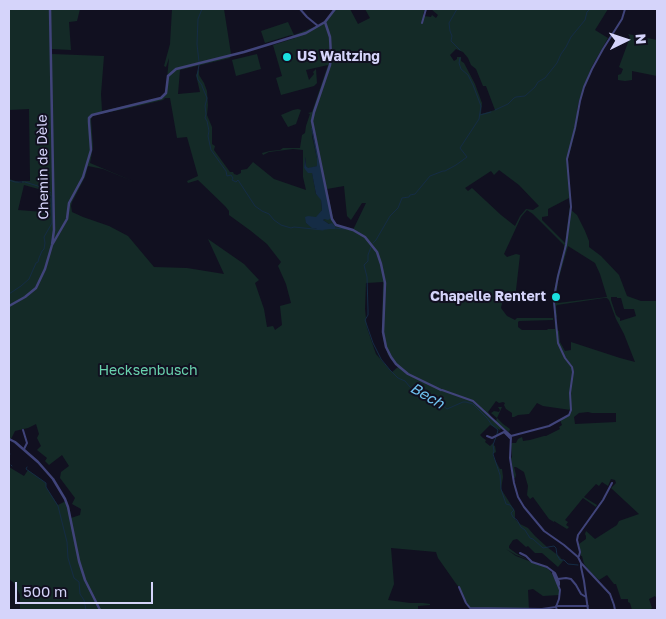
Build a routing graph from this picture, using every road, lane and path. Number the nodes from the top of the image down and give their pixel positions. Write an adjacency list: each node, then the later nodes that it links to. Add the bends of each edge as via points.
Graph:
1 (50, 9): 9 (street, Chemin de Dèle)
2 (300, 9): 8 (street)
3 (334, 9): 6 (street)
4 (426, 9): 7 (street)
5 (625, 9): 16 (street, via 584,87 568,153 571,207 555,292 556,331 561,350 573,372 572,410 549,426)
6 (325, 22): 8 (street); 11 (street, via 330,37 330,65 312,121 332,218 336,225 365,238 377,252 385,283 384,339 391,357 413,377)
7 (422, 23)
8 (319, 26): 9 (street, via 253,50 176,69 168,76 166,93 161,98 92,116 91,150 83,177 69,204 67,219)
9 (52, 246): 10 (street, Chemin de Dèle, via 36,288)
10 (9, 306)
11 (441, 390): 12 (street, via 474,401)
12 (497, 423): 14 (street); 16 (street)
13 (23, 430): 18 (street, via 27,443)
14 (504, 432): 15 (street, via 492,438); 16 (street)
15 (487, 436)
16 (511, 438): 21 (street, via 511,466 520,502 544,531)
17 (9, 439): 18 (street)
18 (24, 449): 30 (street, via 43,467 65,498 85,580)
19 (612, 483): 21 (street, via 578,534)
20 (520, 554): 23 (street)
21 (578, 557): 22 (street)
22 (581, 563): 27 (street); 34 (street, via 610,594)
23 (552, 572): 24 (street); 25 (street)
24 (558, 579): 25 (street); 27 (street, via 569,578)
25 (559, 585): 28 (street)
26 (459, 587): 31 (street, via 470,608)
27 (586, 597): 29 (street)
28 (556, 606): 29 (street); 31 (street); 32 (street)
29 (588, 606): 33 (street)
30 (100, 610)
31 (508, 610)
32 (557, 610)
33 (588, 610)
34 (615, 610)

